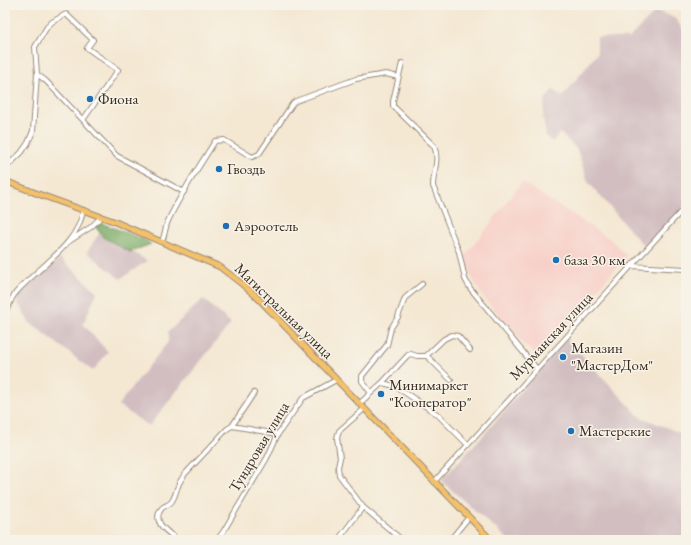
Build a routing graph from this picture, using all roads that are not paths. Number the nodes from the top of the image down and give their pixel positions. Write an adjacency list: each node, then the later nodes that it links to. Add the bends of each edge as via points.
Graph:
1 (402, 63): 3 (street)
2 (37, 74): 4 (street); 4 (street, via 35,47 47,27 66,14 93,40 87,48 118,70); 5 (street, via 33,131 21,153)
3 (398, 77): 7 (street, via 386,74 356,79 296,101 257,156 252,157 224,140 215,141); 19 (street, via 393,106 434,146 437,159 433,186 459,252 465,279 474,295)
4 (83, 120): 7 (street, via 118,156)
5 (5, 168)
6 (5, 181): 9 (main road, Магистральная улица)
7 (184, 192): 11 (street, via 167,223)
8 (686, 206): 13 (street, Мурманская улица)
9 (83, 210): 10 (main road, Магистральная улица); 12 (street, via 82,220)
10 (101, 217): 11 (main road, Магистральная улица); 12 (street)
11 (162, 242): 20 (main road, Магистральная улица, via 220,268 238,280)
12 (68, 243): 16 (street, via 13,296)
13 (631, 266): 14 (street); 19 (street, Мурманская улица)
14 (686, 269)
15 (422, 284): 24 (street, via 405,298 386,345 362,376 362,381)
16 (5, 311)
17 (470, 350): 18 (street, via 458,336 452,335)
18 (426, 356): 21 (street); 22 (street, via 408,355)
19 (537, 369): 29 (street, Мурманская улица)
20 (336, 380): 25 (main road, Магистральная улица); 28 (street, Тундровая улица, via 303,398)
21 (450, 380)
22 (382, 383): 24 (street); 29 (street, via 395,386 437,414)
23 (254, 393): 27 (street)
24 (371, 393): 25 (street)
25 (359, 404): 26 (main road, Магистральная улица)
26 (364, 409): 30 (main road, Магистральная улица); 31 (street, via 340,431 337,438 340,475)
27 (232, 426): 28 (street); 33 (street, via 184,475 172,501 162,508 160,524)
28 (278, 434): 34 (street, Тундровая улица, via 267,458)
29 (468, 445): 30 (street, Мурманская улица)
30 (434, 482): 32 (main road, Магистральная улица)
31 (363, 507): 35 (street); 36 (street)
32 (469, 517): 37 (street); 38 (main road, Магистральная улица)
33 (178, 540)
34 (216, 540)
35 (338, 540)
36 (402, 540)
37 (450, 540)
38 (491, 540)

